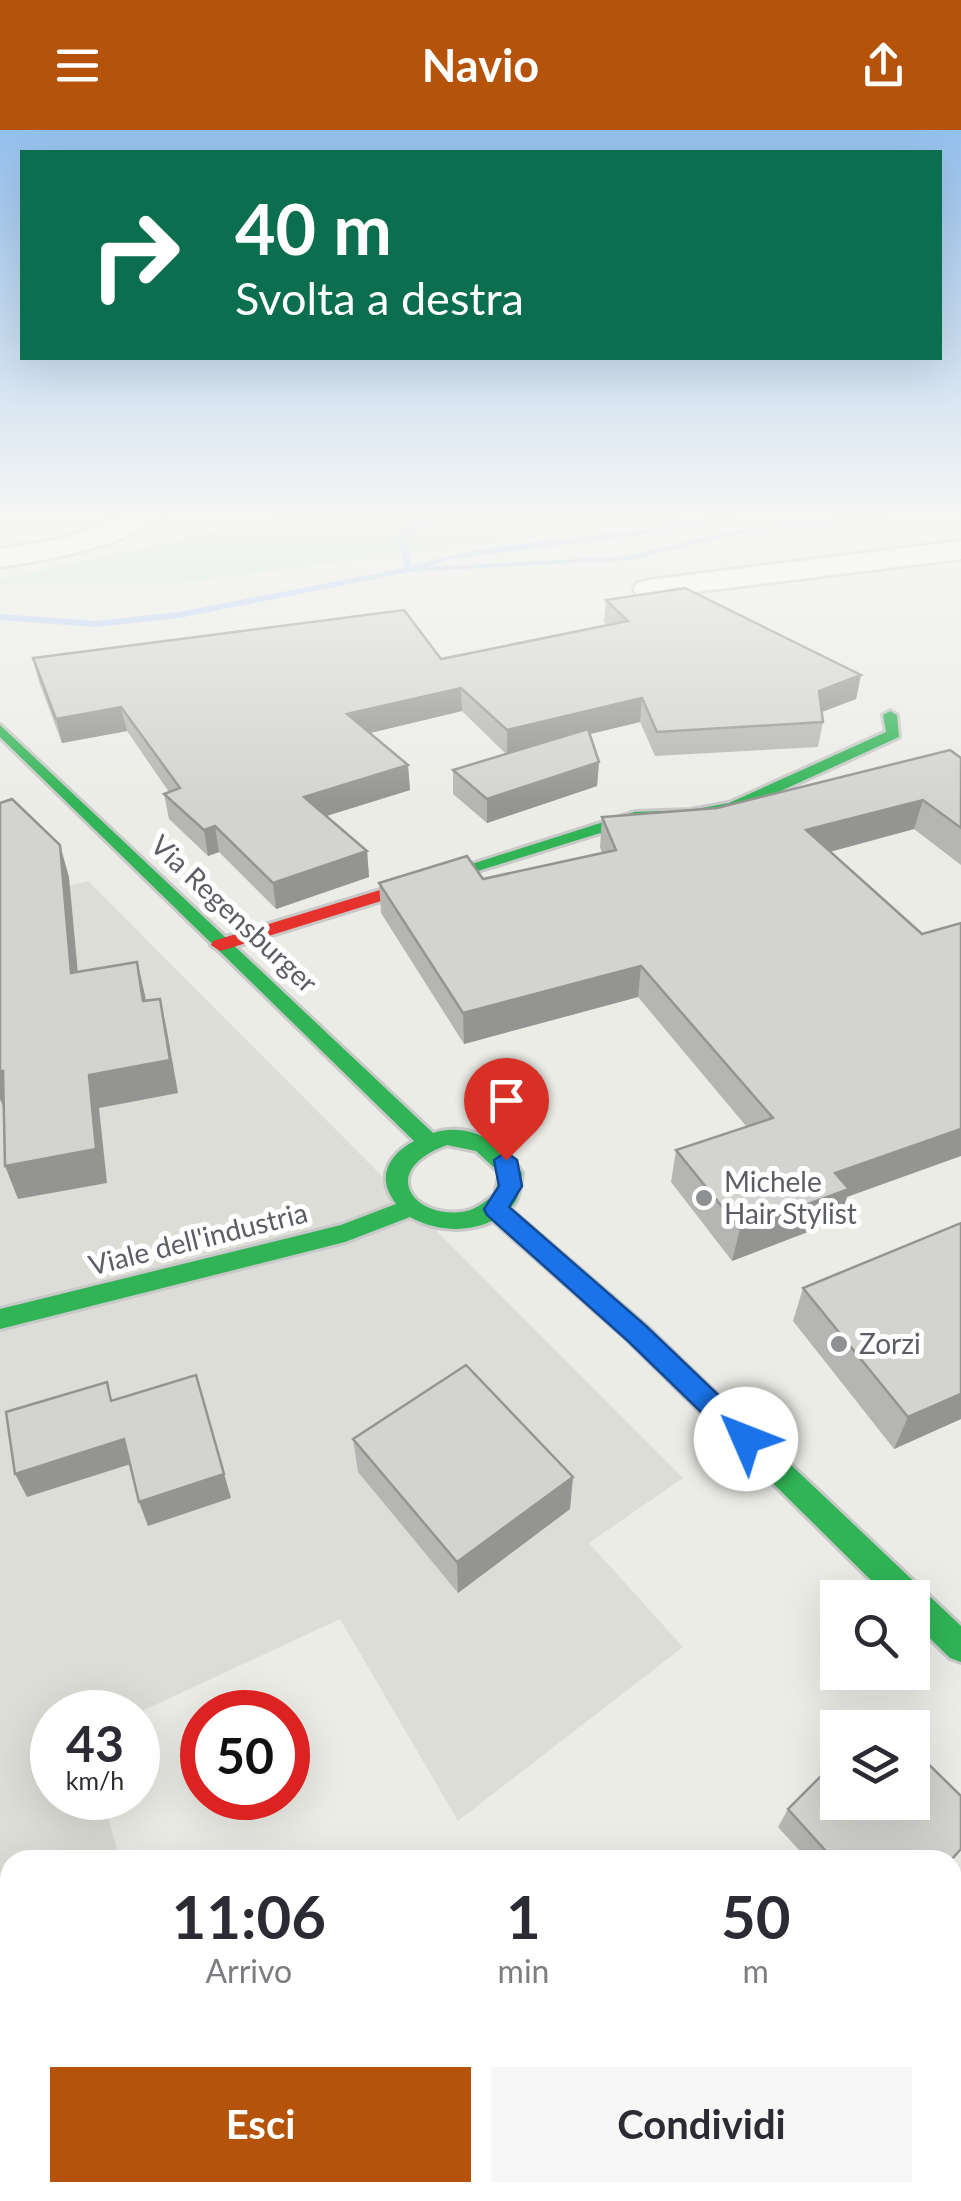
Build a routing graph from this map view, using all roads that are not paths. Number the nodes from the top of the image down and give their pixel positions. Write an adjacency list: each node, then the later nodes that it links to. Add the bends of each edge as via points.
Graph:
1 (890, 715): 3 (main road, via 894,734 733,807 636,818)
2 (0, 729): 3 (main road, Via Regensburger)
3 (220, 946): 4 (main road, Via Regensburger)
4 (428, 1141): 5 (main road, via 412,1149 394,1175 394,1190); 6 (main road, via 481,1142 506,1160 510,1186)
5 (407, 1209): 6 (main road, via 454,1223); 7 (main road, Viale dell'industria, via 345,1233)
6 (496, 1209): 8 (main road, via 637,1333)
7 (0, 1320)
8 (891, 1580)
9 (930, 1617): 10 (main road)
10 (961, 1647)

